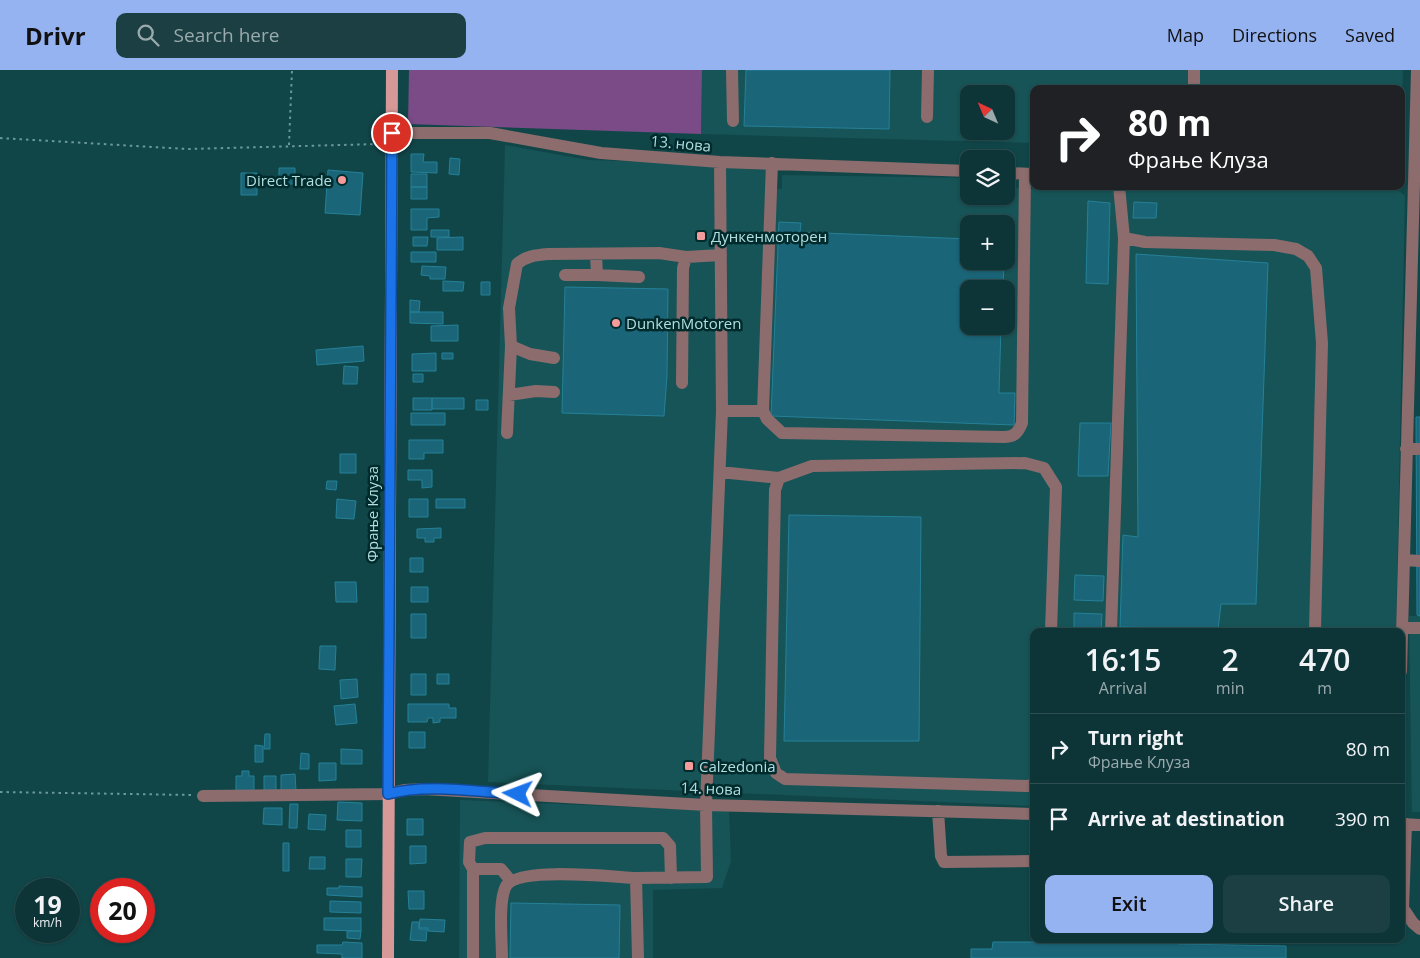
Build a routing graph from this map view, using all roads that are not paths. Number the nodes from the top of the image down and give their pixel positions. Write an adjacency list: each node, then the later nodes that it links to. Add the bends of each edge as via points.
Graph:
1 (392, 70): 9 (main road, Фрање Клуза)
2 (732, 70): 8 (street)
3 (928, 70): 7 (street)
4 (1194, 70): 6 (street)
5 (1417, 70): 12 (street)
6 (1194, 85)
7 (927, 117)
8 (733, 121)
9 (392, 138): 10 (street, 13. нова, via 490,133 601,153); 44 (main road, Фрање Клуза)
10 (720, 162): 11 (street, 13. нова); 19 (street)
11 (772, 163): 13 (street, 13. нова); 30 (street)
12 (1411, 169): 32 (street)
13 (960, 171)
14 (1015, 173): 15 (street)
15 (1030, 174): 30 (street, via 1019,432 1011,437 782,433 766,419)
16 (1119, 190): 17 (street)
17 (1124, 238): 39 (street); 40 (street, via 1145,242 1274,245 1296,249 1308,256 1316,268 1322,343)
18 (596, 254): 20 (street, via 659,253); 22 (street); 24 (street, via 535,255 517,264 509,308)
19 (721, 255): 20 (street); 29 (street)
20 (686, 257): 26 (street, via 683,268)
21 (565, 275): 22 (street)
22 (597, 275): 23 (street)
23 (639, 277)
24 (511, 346): 25 (street, via 530,354); 28 (street)
25 (554, 358)
26 (682, 383)
27 (554, 392): 28 (street)
28 (509, 395): 31 (street)
29 (722, 411): 30 (street); 34 (street)
30 (764, 411)
31 (507, 433)
32 (1406, 449): 33 (street); 36 (street)
33 (1420, 449)
34 (720, 472): 35 (street); 46 (street)
35 (779, 478): 38 (street, via 812,466 860,464 1025,463 1044,468 1056,486); 43 (street, via 775,490 770,758 776,773 785,778)
36 (1404, 560): 37 (street); 41 (street)
37 (1420, 561)
38 (1051, 628)
39 (1111, 628)
40 (1315, 628)
41 (1402, 628): 42 (street)
42 (1420, 628)
43 (1030, 785)
44 (388, 794): 45 (street, 14. нова); 46 (street, 14. нова, via 424,789); 58 (main road, Фрање Клуза)
45 (203, 796)
46 (706, 805): 47 (street, 14. нова); 54 (street, via 707,877)
47 (938, 811): 48 (street, 14. нова); 51 (street, via 944,862)
48 (1030, 814)
49 (1405, 824): 50 (street)
50 (1420, 825)
51 (1030, 862)
52 (474, 869): 54 (street, via 469,862 470,842 475,840 663,838 670,846); 55 (street, via 500,869); 59 (street)
53 (636, 878): 54 (street); 55 (street, via 551,874 515,877); 61 (street)
54 (671, 878)
55 (511, 881): 60 (street, via 506,886 502,903)
56 (1405, 911): 57 (street)
57 (1420, 929)
58 (388, 958)
59 (474, 958)
60 (502, 958)
61 (638, 958)

